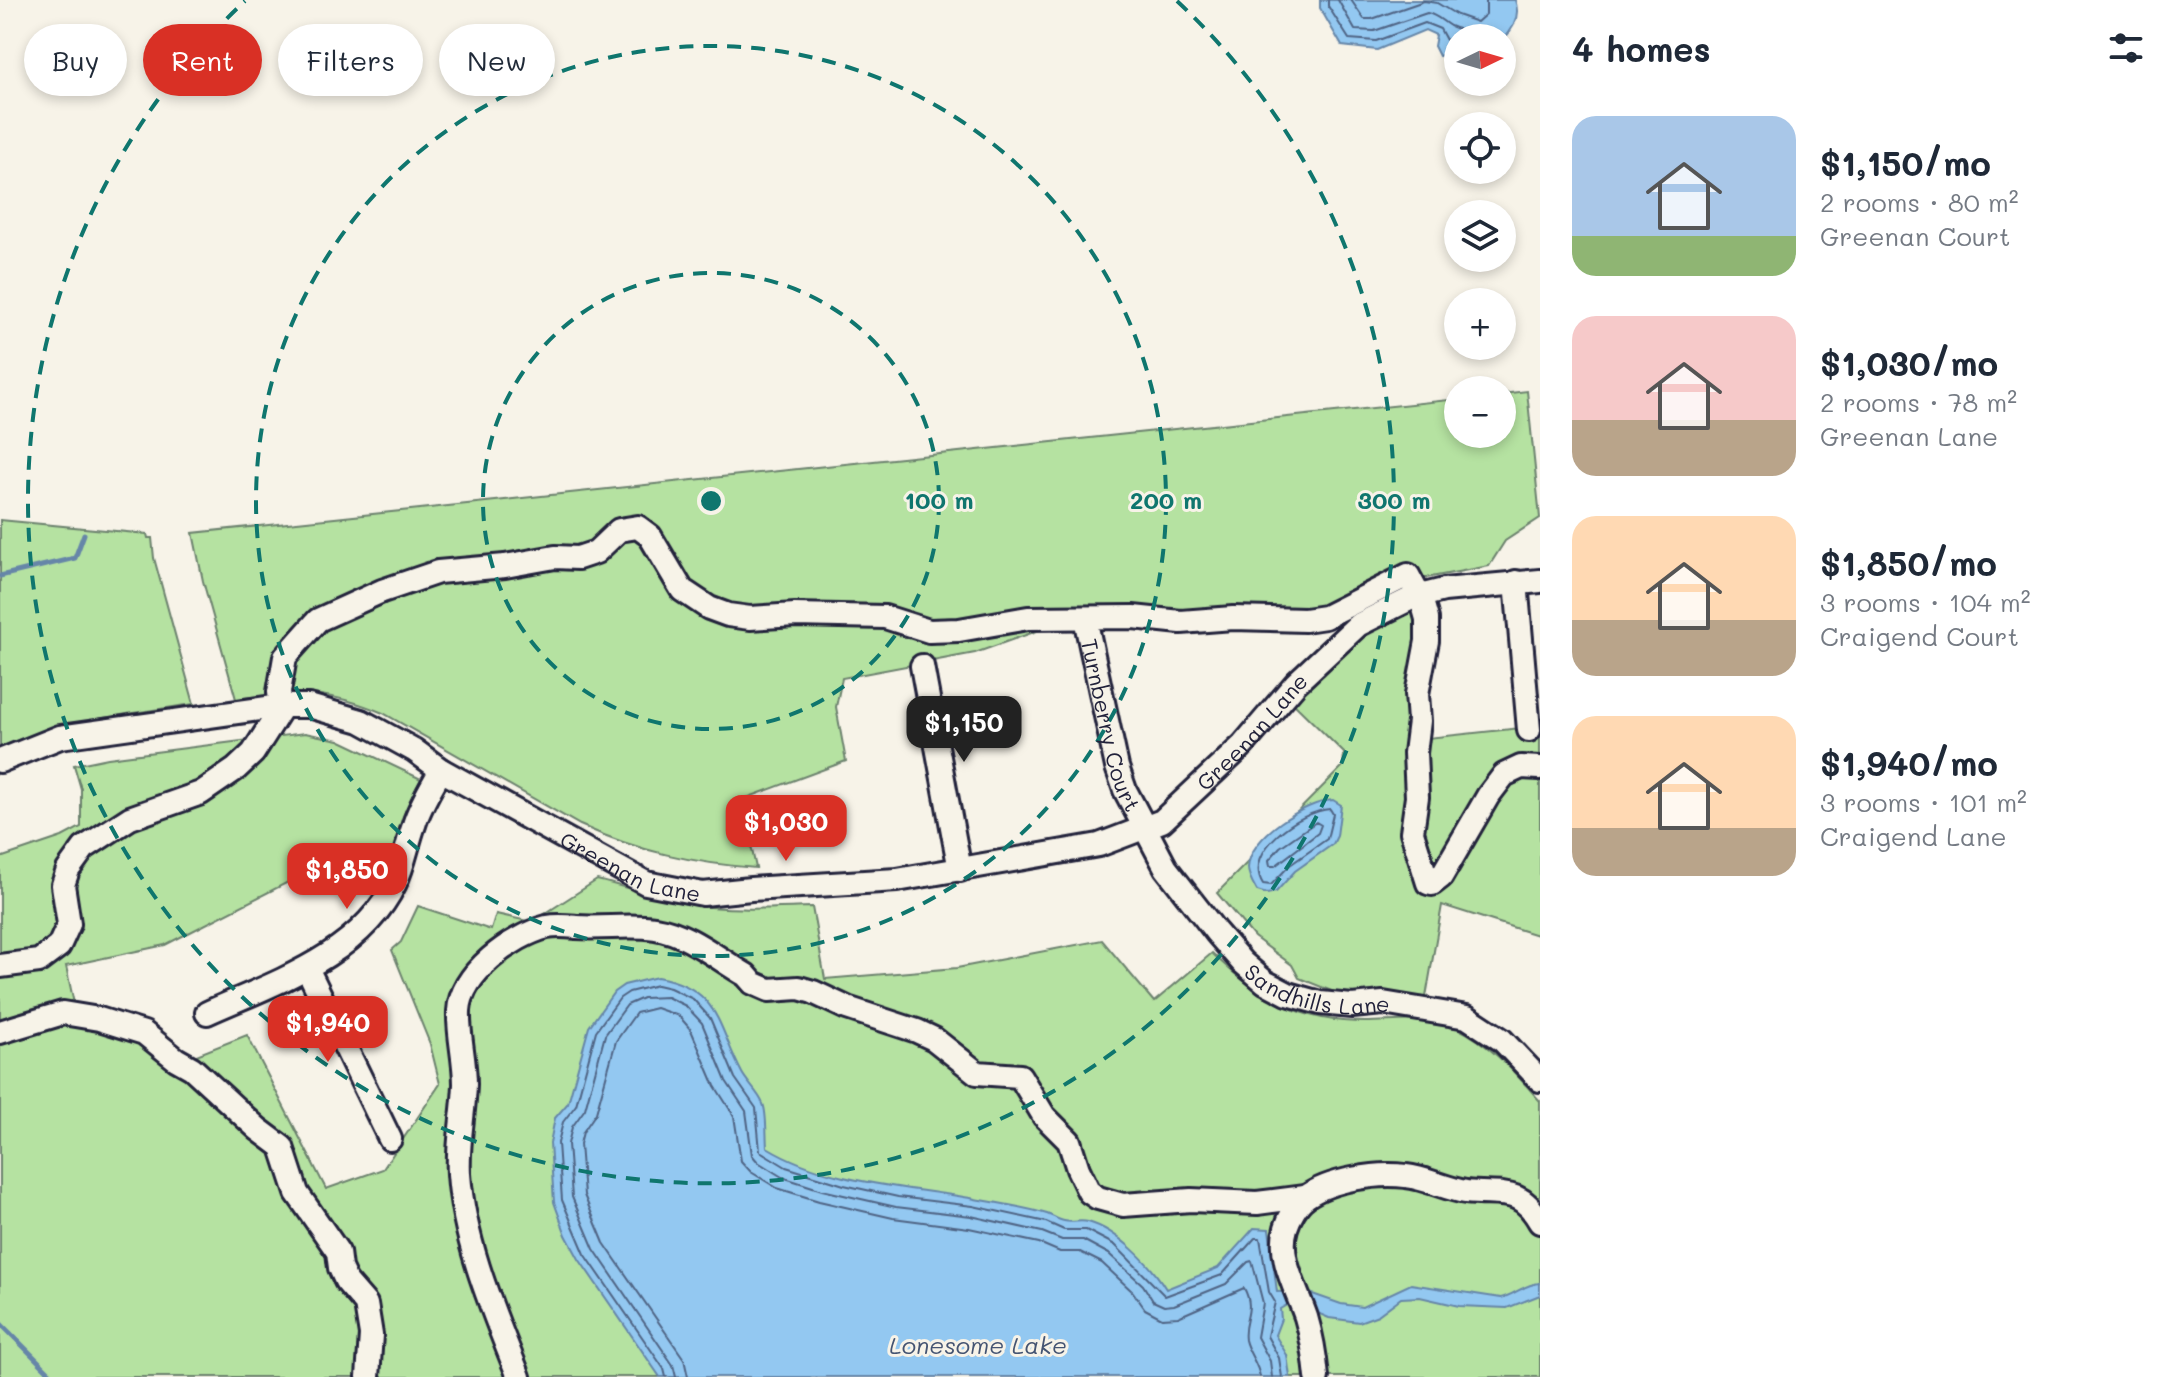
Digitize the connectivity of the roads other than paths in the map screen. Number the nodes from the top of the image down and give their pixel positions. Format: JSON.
{"nodes":[{"id":1,"x":1540,"y":581,"type":"edge"},
{"id":2,"x":1516,"y":582,"type":"junction"},
{"id":3,"x":1419,"y":596,"type":"junction"},
{"id":4,"x":1085,"y":618,"type":"junction"},
{"id":5,"x":922,"y":666,"type":"dead end"},
{"id":6,"x":281,"y":706,"type":"junction"},
{"id":7,"x":1529,"y":730,"type":"dead end"},
{"id":8,"x":0,"y":761,"type":"edge"},
{"id":9,"x":1540,"y":768,"type":"edge"},
{"id":10,"x":441,"y":770,"type":"junction"},
{"id":11,"x":1144,"y":827,"type":"junction"},
{"id":12,"x":960,"y":870,"type":"junction"},
{"id":13,"x":0,"y":966,"type":"edge"},
{"id":14,"x":307,"y":968,"type":"junction"},
{"id":15,"x":207,"y":1013,"type":"dead end"},
{"id":16,"x":0,"y":1032,"type":"edge"},
{"id":17,"x":1540,"y":1080,"type":"edge"},
{"id":18,"x":390,"y":1139,"type":"dead end"},
{"id":19,"x":1305,"y":1197,"type":"junction"},
{"id":20,"x":1540,"y":1222,"type":"edge"},
{"id":21,"x":368,"y":1377,"type":"edge"},
{"id":22,"x":519,"y":1377,"type":"edge"},
{"id":23,"x":1317,"y":1377,"type":"edge"}],
"edges":[{"from":1,"to":2,"type":"street","name":"Greenan Lane"},
{"from":2,"to":3,"type":"street","name":"Greenan Lane"},
{"from":2,"to":7,"type":"street"},
{"from":3,"to":4,"type":"street"},
{"from":3,"to":9,"type":"street"},
{"from":3,"to":11,"type":"street","name":"Greenan Lane"},
{"from":4,"to":6,"type":"street"},
{"from":4,"to":11,"type":"street","name":"Turnberry Court"},
{"from":5,"to":12,"type":"street"},
{"from":6,"to":8,"type":"street","name":"Greenan Lane"},
{"from":6,"to":10,"type":"street","name":"Greenan Lane"},
{"from":6,"to":13,"type":"street"},
{"from":10,"to":12,"type":"street","name":"Greenan Lane"},
{"from":10,"to":14,"type":"street"},
{"from":11,"to":12,"type":"street","name":"Greenan Lane"},
{"from":11,"to":17,"type":"street","name":"Sandhills Lane"},
{"from":14,"to":15,"type":"street"},
{"from":14,"to":18,"type":"street"},
{"from":16,"to":21,"type":"street"},
{"from":19,"to":20,"type":"street"},
{"from":19,"to":22,"type":"street"},
{"from":19,"to":23,"type":"street"}]}
